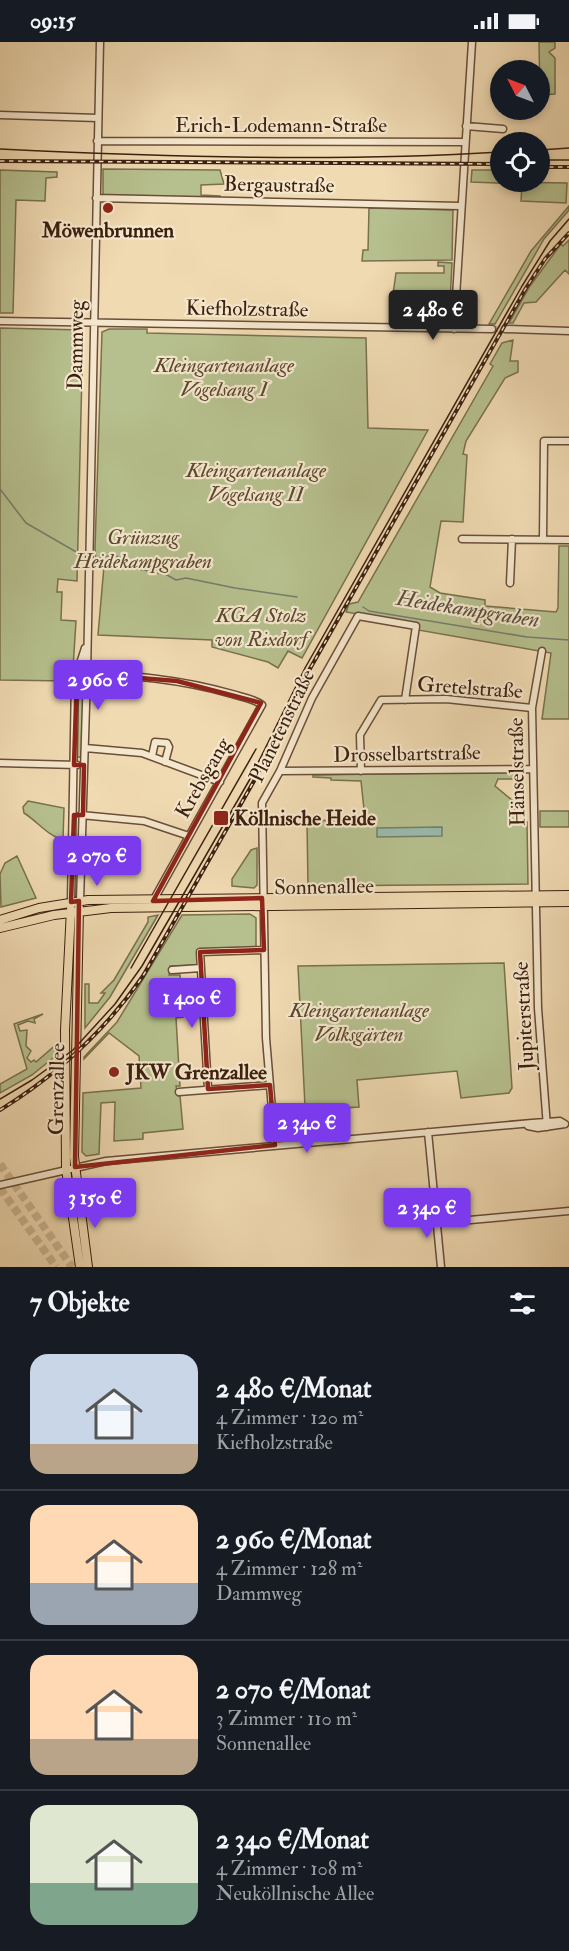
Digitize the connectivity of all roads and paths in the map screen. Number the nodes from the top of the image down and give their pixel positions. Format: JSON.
{"nodes":[{"id":1,"x":100,"y":42,"type":"edge"},
{"id":2,"x":472,"y":42,"type":"edge"},
{"id":3,"x":0,"y":115,"type":"edge"},
{"id":4,"x":98,"y":118,"type":"junction"},
{"id":5,"x":466,"y":126,"type":"junction"},
{"id":6,"x":504,"y":129,"type":"dead end"},
{"id":7,"x":97,"y":141,"type":"junction"},
{"id":8,"x":465,"y":142,"type":"junction"},
{"id":9,"x":96,"y":198,"type":"junction"},
{"id":10,"x":460,"y":206,"type":"junction"},
{"id":11,"x":0,"y":321,"type":"edge"},
{"id":12,"x":93,"y":322,"type":"junction"},
{"id":13,"x":454,"y":329,"type":"junction"},
{"id":14,"x":492,"y":329,"type":"tunnel mouth"},
{"id":15,"x":505,"y":329,"type":"tunnel mouth"},
{"id":16,"x":569,"y":331,"type":"edge"},
{"id":17,"x":569,"y":441,"type":"edge"},
{"id":18,"x":462,"y":539,"type":"dead end"},
{"id":19,"x":512,"y":539,"type":"junction"},
{"id":20,"x":543,"y":539,"type":"junction"},
{"id":21,"x":569,"y":540,"type":"edge"},
{"id":22,"x":510,"y":583,"type":"dead end"},
{"id":23,"x":86,"y":648,"type":"junction"},
{"id":24,"x":542,"y":651,"type":"dead end"},
{"id":25,"x":77,"y":673,"type":"junction"},
{"id":26,"x":87,"y":673,"type":"junction"},
{"id":27,"x":405,"y":700,"type":"junction"},
{"id":28,"x":532,"y":708,"type":"junction"},
{"id":29,"x":85,"y":748,"type":"junction"},
{"id":30,"x":152,"y":756,"type":"junction"},
{"id":31,"x":165,"y":762,"type":"junction"},
{"id":32,"x":0,"y":764,"type":"edge"},
{"id":33,"x":74,"y":765,"type":"junction"},
{"id":34,"x":84,"y":765,"type":"junction"},
{"id":35,"x":533,"y":769,"type":"junction"},
{"id":36,"x":280,"y":771,"type":"junction"},
{"id":37,"x":361,"y":771,"type":"junction"},
{"id":38,"x":220,"y":782,"type":"junction"},
{"id":39,"x":74,"y":815,"type":"junction"},
{"id":40,"x":82,"y":815,"type":"junction"},
{"id":41,"x":189,"y":836,"type":"junction"},
{"id":42,"x":569,"y":895,"type":"edge"},
{"id":43,"x":535,"y":898,"type":"junction"},
{"id":44,"x":76,"y":901,"type":"junction"},
{"id":45,"x":153,"y":901,"type":"junction"},
{"id":46,"x":263,"y":902,"type":"junction"},
{"id":47,"x":569,"y":902,"type":"edge"},
{"id":48,"x":52,"y":905,"type":"junction"},
{"id":49,"x":75,"y":912,"type":"junction"},
{"id":50,"x":54,"y":915,"type":"junction"},
{"id":51,"x":0,"y":920,"type":"edge"},
{"id":52,"x":0,"y":928,"type":"edge"},
{"id":53,"x":264,"y":950,"type":"junction"},
{"id":54,"x":201,"y":968,"type":"junction"},
{"id":55,"x":172,"y":969,"type":"dead end"},
{"id":56,"x":65,"y":1030,"type":"junction"},
{"id":57,"x":75,"y":1030,"type":"junction"},
{"id":58,"x":270,"y":1085,"type":"junction"},
{"id":59,"x":208,"y":1089,"type":"junction"},
{"id":60,"x":179,"y":1092,"type":"dead end"},
{"id":61,"x":567,"y":1124,"type":"edge"},
{"id":62,"x":547,"y":1125,"type":"junction"},
{"id":63,"x":428,"y":1132,"type":"junction"},
{"id":64,"x":275,"y":1145,"type":"junction"},
{"id":65,"x":75,"y":1167,"type":"junction"},
{"id":66,"x":66,"y":1169,"type":"junction"},
{"id":67,"x":0,"y":1185,"type":"edge"},
{"id":68,"x":569,"y":1211,"type":"edge"},
{"id":69,"x":437,"y":1223,"type":"junction"},
{"id":70,"x":80,"y":1267,"type":"edge"},
{"id":71,"x":88,"y":1267,"type":"edge"},
{"id":72,"x":441,"y":1267,"type":"edge"}],
"edges":[{"from":1,"to":4,"type":"street","name":"Dammweg"},
{"from":2,"to":5,"type":"street"},
{"from":3,"to":4,"type":"street"},
{"from":4,"to":7,"type":"street","name":"Dammweg"},
{"from":5,"to":6,"type":"street"},
{"from":5,"to":8,"type":"street"},
{"from":7,"to":8,"type":"street","name":"Erich-Lodemann-Straße"},
{"from":7,"to":9,"type":"street","name":"Dammweg"},
{"from":8,"to":10,"type":"street"},
{"from":9,"to":10,"type":"street","name":"Bergaustraße"},
{"from":9,"to":12,"type":"street","name":"Dammweg"},
{"from":10,"to":13,"type":"street"},
{"from":11,"to":12,"type":"street","name":"Kiefholzstraße"},
{"from":12,"to":13,"type":"street","name":"Kiefholzstraße"},
{"from":12,"to":23,"type":"street","name":"Dammweg"},
{"from":13,"to":14,"type":"street","name":"Kiefholzstraße"},
{"from":15,"to":16,"type":"street"},
{"from":17,"to":20,"type":"street"},
{"from":18,"to":19,"type":"street"},
{"from":19,"to":20,"type":"street"},
{"from":19,"to":22,"type":"street"},
{"from":20,"to":21,"type":"street"},
{"from":23,"to":25,"type":"street","name":"Dammweg"},
{"from":23,"to":26,"type":"street","name":"Dammweg"},
{"from":24,"to":28,"type":"street","name":"Hänselstraße"},
{"from":25,"to":26,"type":"street"},
{"from":25,"to":33,"type":"street","name":"Dammweg"},
{"from":26,"to":29,"type":"street","name":"Dammweg"},
{"from":26,"to":38,"type":"street","name":"Krebsgang"},
{"from":27,"to":28,"type":"street","name":"Gretelstraße"},
{"from":27,"to":36,"type":"street","name":"Planetenstraße"},
{"from":27,"to":37,"type":"street","name":"Gretelstraße"},
{"from":28,"to":35,"type":"street","name":"Hänselstraße"},
{"from":29,"to":30,"type":"street"},
{"from":29,"to":34,"type":"street","name":"Dammweg"},
{"from":30,"to":31,"type":"street"},
{"from":30,"to":31,"type":"street"},
{"from":31,"to":38,"type":"street"},
{"from":32,"to":33,"type":"street"},
{"from":33,"to":34,"type":"street"},
{"from":33,"to":39,"type":"street","name":"Dammweg"},
{"from":34,"to":40,"type":"street","name":"Dammweg"},
{"from":35,"to":37,"type":"street","name":"Drosselbartstraße"},
{"from":35,"to":43,"type":"street","name":"Hänselstraße"},
{"from":36,"to":37,"type":"street","name":"Drosselbartstraße"},
{"from":36,"to":46,"type":"street","name":"Planetenstraße"},
{"from":38,"to":41,"type":"street","name":"Krebsgang"},
{"from":39,"to":40,"type":"street"},
{"from":39,"to":44,"type":"street","name":"Dammweg"},
{"from":40,"to":41,"type":"street"},
{"from":40,"to":44,"type":"street","name":"Dammweg"},
{"from":41,"to":45,"type":"street","name":"Krebsgang"},
{"from":42,"to":43,"type":"main road","name":"Sonnenallee"},
{"from":43,"to":46,"type":"main road","name":"Sonnenallee"},
{"from":43,"to":47,"type":"main road","name":"Sonnenallee"},
{"from":43,"to":62,"type":"street","name":"Jupiterstraße"},
{"from":44,"to":45,"type":"main road","name":"Sonnenallee"},
{"from":44,"to":48,"type":"main road","name":"Sonnenallee"},
{"from":44,"to":49,"type":"main road"},
{"from":45,"to":46,"type":"main road","name":"Sonnenallee"},
{"from":46,"to":49,"type":"main road","name":"Sonnenallee"},
{"from":46,"to":53,"type":"street","name":"Planetenstraße"},
{"from":48,"to":50,"type":"main road"},
{"from":48,"to":51,"type":"main road","name":"Sonnenallee"},
{"from":49,"to":50,"type":"main road","name":"Sonnenallee"},
{"from":49,"to":56,"type":"main road","name":"Grenzallee"},
{"from":49,"to":57,"type":"main road","name":"Grenzallee"},
{"from":50,"to":52,"type":"main road","name":"Sonnenallee"},
{"from":53,"to":54,"type":"street"},
{"from":53,"to":58,"type":"street","name":"Planetenstraße"},
{"from":54,"to":55,"type":"street"},
{"from":54,"to":59,"type":"street"},
{"from":56,"to":57,"type":"main road"},
{"from":56,"to":66,"type":"main road","name":"Grenzallee"},
{"from":57,"to":65,"type":"main road","name":"Grenzallee"},
{"from":58,"to":59,"type":"street"},
{"from":58,"to":64,"type":"street","name":"Planetenstraße"},
{"from":59,"to":60,"type":"street"},
{"from":61,"to":62,"type":"street"},
{"from":62,"to":63,"type":"street"},
{"from":63,"to":64,"type":"street"},
{"from":63,"to":69,"type":"street"},
{"from":64,"to":65,"type":"street"},
{"from":65,"to":66,"type":"street"},
{"from":65,"to":71,"type":"main road","name":"Grenzallee"},
{"from":66,"to":67,"type":"street"},
{"from":66,"to":70,"type":"main road","name":"Grenzallee"},
{"from":68,"to":69,"type":"street"},
{"from":69,"to":72,"type":"street"}]}
